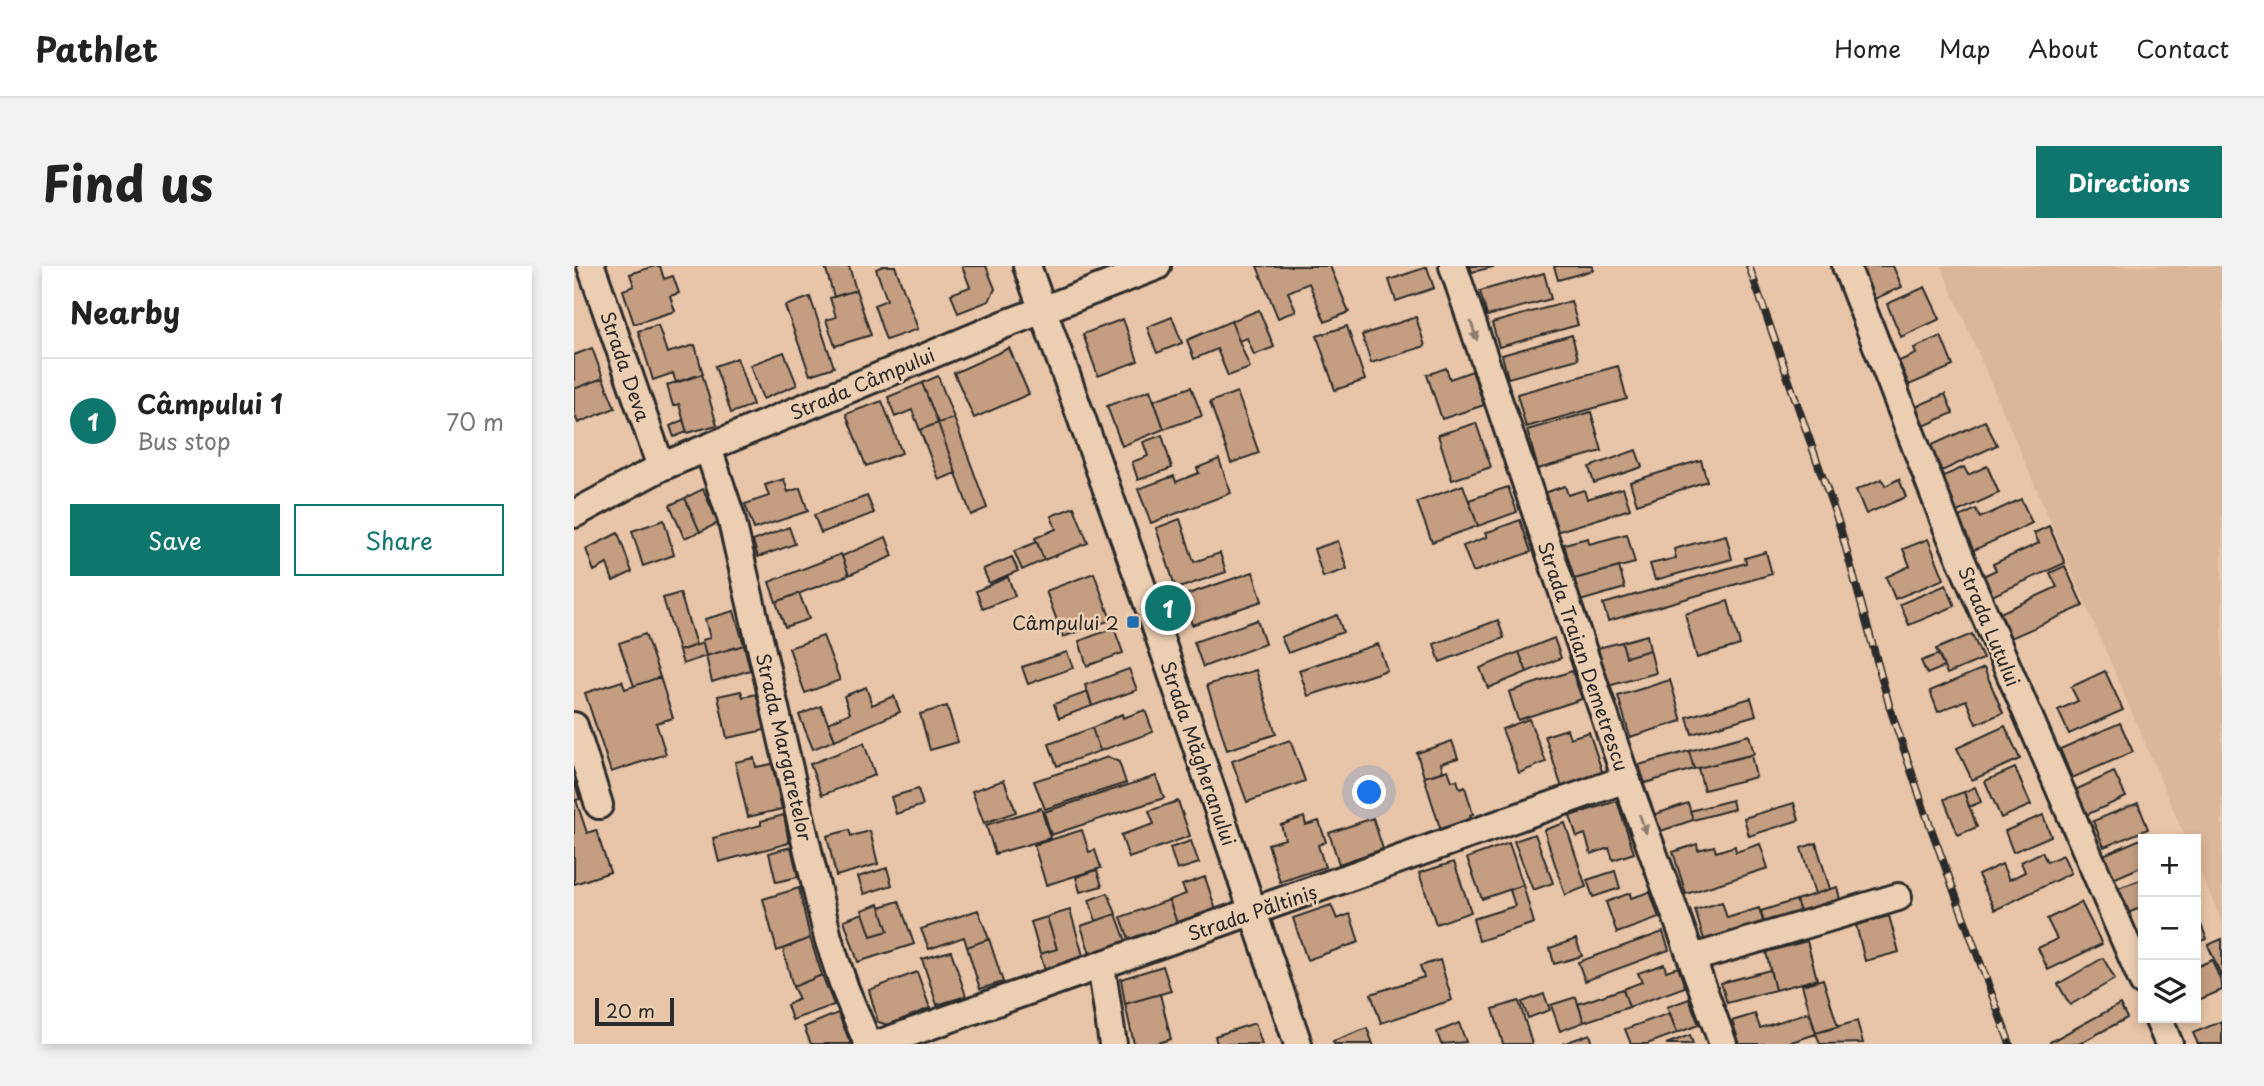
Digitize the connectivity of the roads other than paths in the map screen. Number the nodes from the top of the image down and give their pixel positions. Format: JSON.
{"nodes":[{"id":1,"x":591,"y":266,"type":"edge"},
{"id":2,"x":1157,"y":266,"type":"edge"},
{"id":3,"x":1453,"y":266,"type":"edge"},
{"id":4,"x":1846,"y":266,"type":"edge"},
{"id":5,"x":1027,"y":268,"type":"edge"},
{"id":6,"x":1041,"y":310,"type":"junction"},
{"id":7,"x":708,"y":448,"type":"junction"},
{"id":8,"x":661,"y":467,"type":"junction"},
{"id":9,"x":574,"y":514,"type":"edge"},
{"id":10,"x":574,"y":726,"type":"edge"},
{"id":11,"x":1626,"y":779,"type":"junction"},
{"id":12,"x":600,"y":805,"type":"dead end"},
{"id":13,"x":1898,"y":898,"type":"dead end"},
{"id":14,"x":1252,"y":912,"type":"junction"},
{"id":15,"x":1693,"y":958,"type":"junction"},
{"id":16,"x":1101,"y":965,"type":"junction"},
{"id":17,"x":2138,"y":970,"type":"edge"},
{"id":18,"x":2160,"y":1023,"type":"edge"},
{"id":19,"x":868,"y":1044,"type":"edge"},
{"id":20,"x":878,"y":1044,"type":"edge"},
{"id":21,"x":1113,"y":1044,"type":"edge"},
{"id":22,"x":1298,"y":1044,"type":"edge"},
{"id":23,"x":1723,"y":1044,"type":"edge"},
{"id":24,"x":2169,"y":1044,"type":"edge"}],
"edges":[{"from":1,"to":8,"type":"street","name":"Strada Deva"},
{"from":2,"to":6,"type":"street","name":"Strada Câmpului"},
{"from":3,"to":11,"type":"street","name":"Strada Traian Demetrescu","one_way":true},
{"from":4,"to":17,"type":"street","name":"Strada Lutului"},
{"from":5,"to":6,"type":"street","name":"Strada Măgheranului"},
{"from":6,"to":7,"type":"street","name":"Strada Câmpului"},
{"from":6,"to":14,"type":"street","name":"Strada Măgheranului"},
{"from":7,"to":8,"type":"street","name":"Strada Câmpului"},
{"from":7,"to":19,"type":"street","name":"Strada Margaretelor"},
{"from":8,"to":9,"type":"street","name":"Strada Câmpului"},
{"from":10,"to":12,"type":"street"},
{"from":11,"to":14,"type":"street","name":"Strada Păltiniș"},
{"from":11,"to":15,"type":"street","name":"Strada Traian Demetrescu","one_way":true},
{"from":13,"to":15,"type":"street"},
{"from":14,"to":16,"type":"street","name":"Strada Păltiniș"},
{"from":14,"to":22,"type":"street","name":"Strada Măgheranului"},
{"from":15,"to":23,"type":"street","name":"Strada Traian Demetrescu"},
{"from":16,"to":20,"type":"street","name":"Strada Păltiniș"},
{"from":16,"to":21,"type":"street"},
{"from":18,"to":24,"type":"street"}]}
